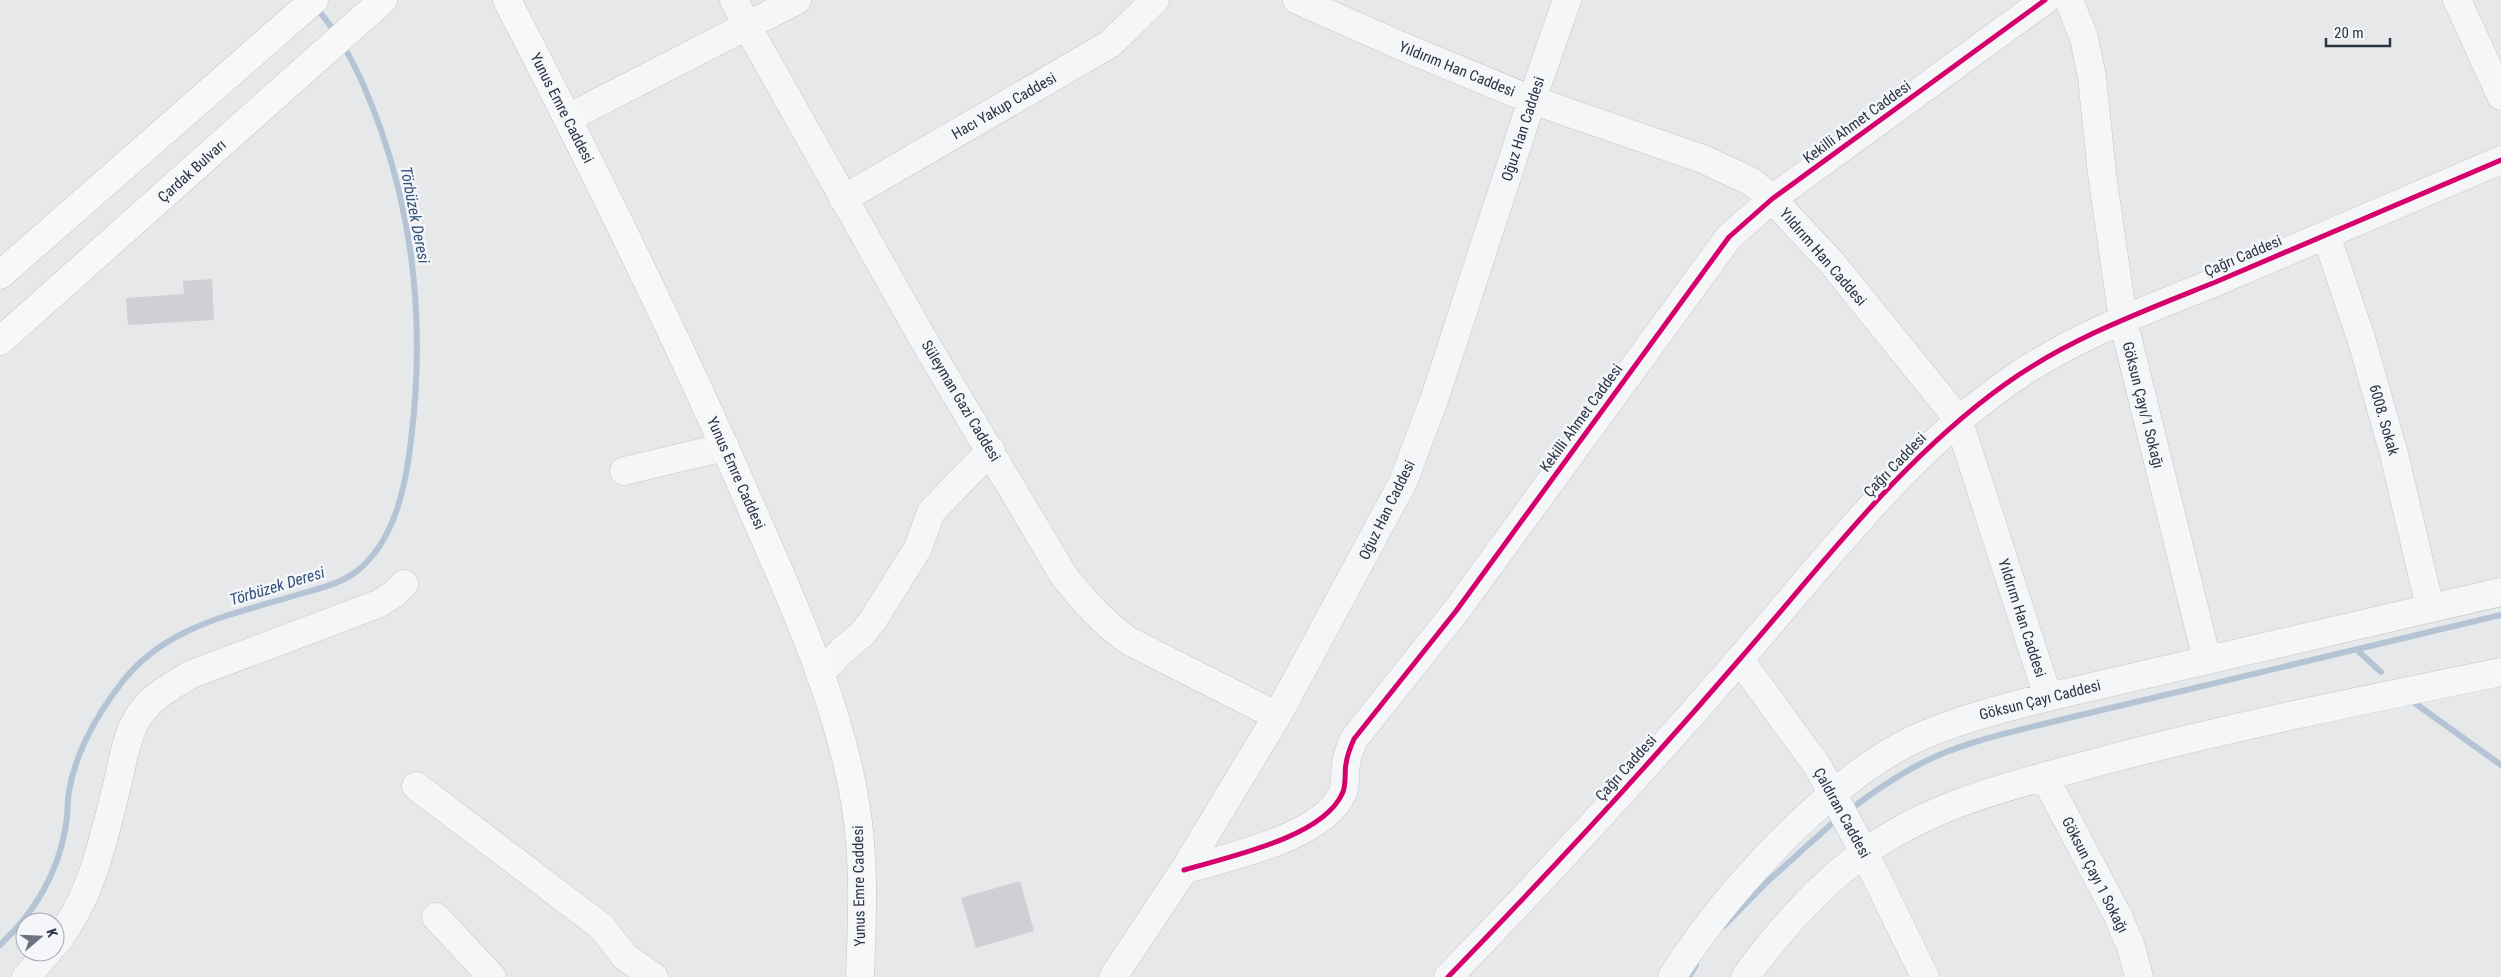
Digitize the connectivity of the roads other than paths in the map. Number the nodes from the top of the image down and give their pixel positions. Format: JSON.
{"nodes":[{"id":1,"x":314,"y":0,"type":"edge"},
{"id":2,"x":383,"y":0,"type":"edge"},
{"id":3,"x":507,"y":0,"type":"edge"},
{"id":4,"x":734,"y":0,"type":"edge"},
{"id":5,"x":797,"y":0,"type":"edge"},
{"id":6,"x":1155,"y":0,"type":"edge"},
{"id":7,"x":1297,"y":0,"type":"edge"},
{"id":8,"x":1567,"y":0,"type":"edge"},
{"id":9,"x":2045,"y":0,"type":"edge"},
{"id":10,"x":2070,"y":0,"type":"edge"},
{"id":11,"x":2457,"y":0,"type":"edge"},
{"id":12,"x":747,"y":26,"type":"junction"},
{"id":13,"x":2501,"y":96,"type":"edge"},
{"id":14,"x":1532,"y":100,"type":"junction"},
{"id":15,"x":568,"y":118,"type":"junction"},
{"id":16,"x":2501,"y":160,"type":"edge"},
{"id":17,"x":842,"y":199,"type":"junction"},
{"id":18,"x":1772,"y":199,"type":"junction"},
{"id":19,"x":2326,"y":235,"type":"junction"},
{"id":20,"x":0,"y":275,"type":"edge"},
{"id":21,"x":2123,"y":320,"type":"junction"},
{"id":22,"x":0,"y":341,"type":"edge"},
{"id":23,"x":1958,"y":419,"type":"junction"},
{"id":24,"x":725,"y":447,"type":"junction"},
{"id":25,"x":991,"y":450,"type":"junction"},
{"id":26,"x":624,"y":471,"type":"dead end"},
{"id":27,"x":404,"y":584,"type":"dead end"},
{"id":28,"x":2501,"y":592,"type":"edge"},
{"id":29,"x":2430,"y":608,"type":"junction"},
{"id":30,"x":1740,"y":660,"type":"junction"},
{"id":31,"x":2207,"y":660,"type":"junction"},
{"id":32,"x":2501,"y":672,"type":"edge"},
{"id":33,"x":820,"y":674,"type":"junction"},
{"id":34,"x":2048,"y":697,"type":"junction"},
{"id":35,"x":1277,"y":716,"type":"junction"},
{"id":36,"x":2044,"y":776,"type":"junction"},
{"id":37,"x":416,"y":786,"type":"dead end"},
{"id":38,"x":1836,"y":798,"type":"junction"},
{"id":39,"x":1860,"y":845,"type":"junction"},
{"id":40,"x":1184,"y":870,"type":"junction"},
{"id":41,"x":436,"y":918,"type":"dead end"},
{"id":42,"x":65,"y":931,"type":"edge"},
{"id":43,"x":39,"y":962,"type":"edge"},
{"id":44,"x":26,"y":977,"type":"edge"},
{"id":45,"x":492,"y":977,"type":"edge"},
{"id":46,"x":654,"y":977,"type":"edge"},
{"id":47,"x":860,"y":977,"type":"edge"},
{"id":48,"x":1113,"y":977,"type":"edge"},
{"id":49,"x":1448,"y":977,"type":"edge"},
{"id":50,"x":1672,"y":977,"type":"edge"},
{"id":51,"x":1745,"y":977,"type":"edge"},
{"id":52,"x":1926,"y":977,"type":"edge"},
{"id":53,"x":2139,"y":977,"type":"edge"}],
"edges":[{"from":1,"to":20,"type":"main road"},
{"from":2,"to":22,"type":"main road","name":"Çardak Bulvarı"},
{"from":3,"to":15,"type":"main road","name":"Yunus Emre Caddesi"},
{"from":4,"to":12,"type":"street","name":"Süleyman Gazi Caddesi"},
{"from":5,"to":12,"type":"street"},
{"from":6,"to":17,"type":"street","name":"Hacı Yakup Caddesi"},
{"from":7,"to":14,"type":"street","name":"Yıldırım Han Caddesi"},
{"from":8,"to":14,"type":"street","name":"Oğuz Han Caddesi"},
{"from":9,"to":18,"type":"street","name":"Kekilli Ahmet Caddesi"},
{"from":10,"to":21,"type":"street","name":"Göksun Çayı/1 Sokağı"},
{"from":11,"to":13,"type":"street"},
{"from":12,"to":15,"type":"street"},
{"from":12,"to":17,"type":"street","name":"Süleyman Gazi Caddesi"},
{"from":14,"to":18,"type":"street","name":"Yıldırım Han Caddesi"},
{"from":14,"to":35,"type":"street","name":"Oğuz Han Caddesi"},
{"from":15,"to":24,"type":"main road","name":"Yunus Emre Caddesi"},
{"from":16,"to":19,"type":"street","name":"Çağrı Caddesi"},
{"from":17,"to":25,"type":"street","name":"Süleyman Gazi Caddesi"},
{"from":18,"to":23,"type":"street","name":"Yıldırım Han Caddesi"},
{"from":18,"to":40,"type":"street","name":"Kekilli Ahmet Caddesi"},
{"from":19,"to":21,"type":"street","name":"Çağrı Caddesi"},
{"from":19,"to":29,"type":"street","name":"6008. Sokak"},
{"from":21,"to":23,"type":"street","name":"Çağrı Caddesi"},
{"from":21,"to":31,"type":"street","name":"Göksun Çayı/1 Sokağı"},
{"from":23,"to":30,"type":"street","name":"Çağrı Caddesi"},
{"from":23,"to":34,"type":"street","name":"Yıldırım Han Caddesi"},
{"from":24,"to":26,"type":"street"},
{"from":24,"to":33,"type":"main road","name":"Yunus Emre Caddesi"},
{"from":25,"to":33,"type":"street"},
{"from":25,"to":35,"type":"street","name":"Süleyman Gazi Caddesi"},
{"from":27,"to":42,"type":"street"},
{"from":28,"to":29,"type":"street","name":"Göksun Çayı Caddesi"},
{"from":29,"to":31,"type":"street","name":"Göksun Çayı Caddesi"},
{"from":30,"to":38,"type":"street","name":"Çaldıran Caddesi"},
{"from":30,"to":49,"type":"street","name":"Çağrı Caddesi"},
{"from":31,"to":34,"type":"street","name":"Göksun Çayı Caddesi"},
{"from":32,"to":36,"type":"street"},
{"from":33,"to":47,"type":"main road","name":"Yunus Emre Caddesi"},
{"from":34,"to":38,"type":"street","name":"Göksun Çayı Caddesi"},
{"from":35,"to":40,"type":"street","name":"Oğuz Han Caddesi"},
{"from":36,"to":39,"type":"street"},
{"from":36,"to":53,"type":"street","name":"Göksun Çayı 1 Sokağı"},
{"from":37,"to":46,"type":"street"},
{"from":38,"to":39,"type":"street","name":"Çaldıran Caddesi"},
{"from":38,"to":50,"type":"street","name":"Göksun Çayı Caddesi"},
{"from":39,"to":51,"type":"street"},
{"from":39,"to":52,"type":"street","name":"Çaldıran Caddesi"},
{"from":40,"to":48,"type":"street","name":"Oğuz Han Caddesi"},
{"from":41,"to":45,"type":"street"},
{"from":43,"to":44,"type":"street"}]}
